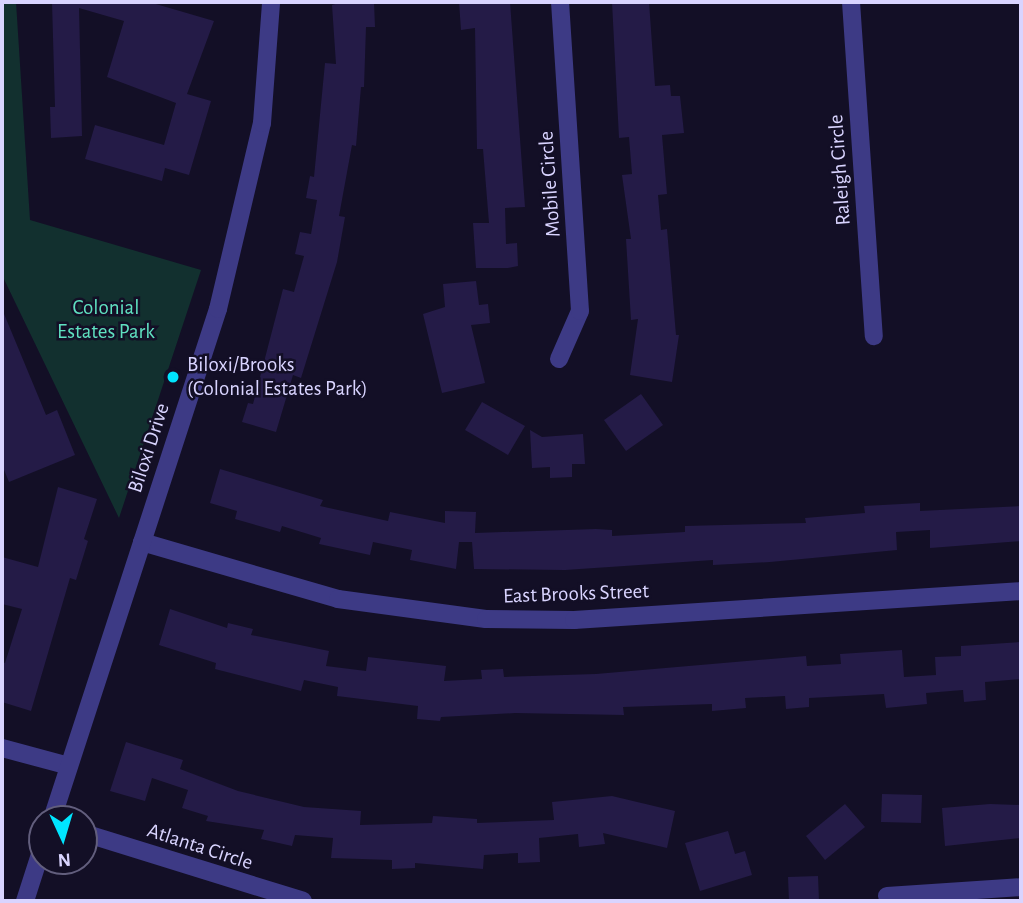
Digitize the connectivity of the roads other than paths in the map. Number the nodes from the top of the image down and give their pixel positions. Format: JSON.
{"nodes":[{"id":1,"x":271,"y":2,"type":"edge"},
{"id":2,"x":560,"y":2,"type":"edge"},
{"id":3,"x":851,"y":2,"type":"edge"},
{"id":4,"x":874,"y":336,"type":"dead end"},
{"id":5,"x":559,"y":359,"type":"dead end"},
{"id":6,"x":142,"y":542,"type":"junction"},
{"id":7,"x":1021,"y":591,"type":"edge"},
{"id":8,"x":2,"y":748,"type":"edge"},
{"id":9,"x":69,"y":766,"type":"junction"},
{"id":10,"x":56,"y":805,"type":"edge"},
{"id":11,"x":98,"y":837,"type":"edge"},
{"id":12,"x":33,"y":875,"type":"edge"},
{"id":13,"x":1021,"y":887,"type":"edge"},
{"id":14,"x":887,"y":896,"type":"dead end"},
{"id":15,"x":25,"y":901,"type":"edge"},
{"id":16,"x":303,"y":901,"type":"edge"}],
"edges":[{"from":1,"to":6,"type":"street","name":"Biloxi Drive"},
{"from":2,"to":5,"type":"street","name":"Mobile Circle"},
{"from":3,"to":4,"type":"street","name":"Raleigh Circle"},
{"from":6,"to":7,"type":"street","name":"East Brooks Street"},
{"from":6,"to":9,"type":"street","name":"Biloxi Drive"},
{"from":8,"to":9,"type":"street"},
{"from":9,"to":10,"type":"street","name":"Biloxi Drive"},
{"from":11,"to":16,"type":"street","name":"Atlanta Circle"},
{"from":12,"to":15,"type":"street"},
{"from":13,"to":14,"type":"street"}]}
